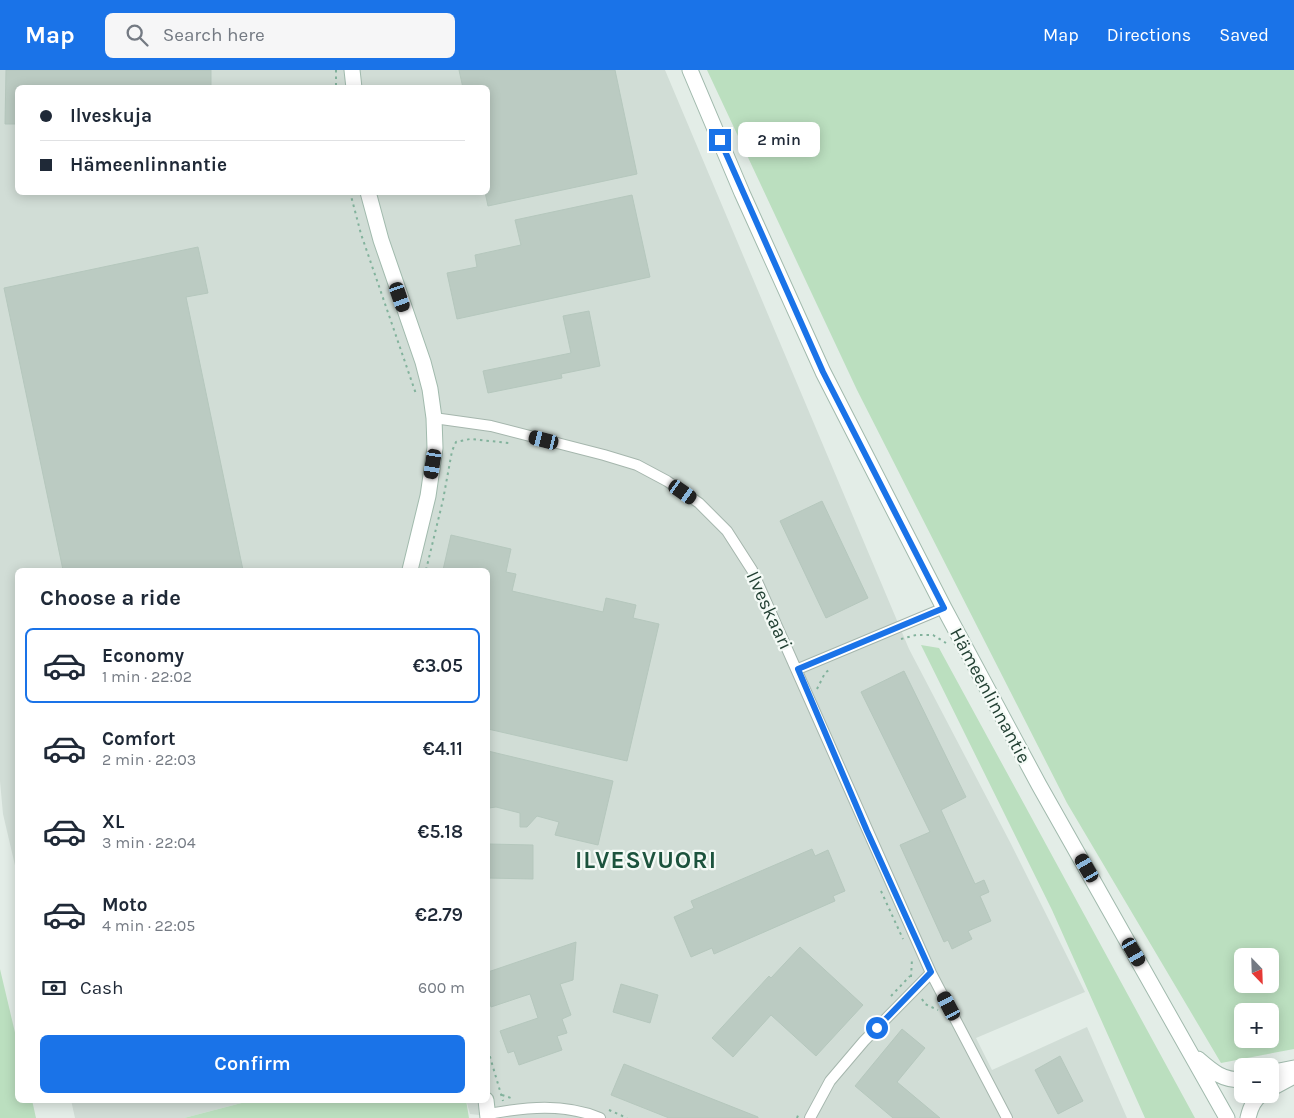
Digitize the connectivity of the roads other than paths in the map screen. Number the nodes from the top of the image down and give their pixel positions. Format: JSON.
{"nodes":[{"id":1,"x":352,"y":70,"type":"edge"},
{"id":2,"x":690,"y":70,"type":"edge"},
{"id":3,"x":354,"y":85,"type":"edge"},
{"id":4,"x":369,"y":195,"type":"edge"},
{"id":5,"x":434,"y":418,"type":"junction"},
{"id":6,"x":410,"y":568,"type":"edge"},
{"id":7,"x":944,"y":608,"type":"junction"},
{"id":8,"x":798,"y":669,"type":"junction"},
{"id":9,"x":931,"y":972,"type":"junction"},
{"id":10,"x":1191,"y":1053,"type":"junction"},
{"id":11,"x":1294,"y":1068,"type":"edge"},
{"id":12,"x":1279,"y":1071,"type":"edge"},
{"id":13,"x":1294,"y":1076,"type":"edge"},
{"id":14,"x":1234,"y":1080,"type":"edge"},
{"id":15,"x":1279,"y":1084,"type":"edge"},
{"id":16,"x":1254,"y":1103,"type":"edge"},
{"id":17,"x":487,"y":1111,"type":"edge"},
{"id":18,"x":600,"y":1118,"type":"edge"},
{"id":19,"x":810,"y":1118,"type":"edge"},
{"id":20,"x":1007,"y":1118,"type":"edge"},
{"id":21,"x":1227,"y":1118,"type":"edge"},
{"id":22,"x":1248,"y":1118,"type":"edge"}],
"edges":[{"from":1,"to":3,"type":"main road"},
{"from":2,"to":7,"type":"main road","name":"Hämeenlinnantie"},
{"from":4,"to":5,"type":"main road"},
{"from":5,"to":6,"type":"main road"},
{"from":5,"to":8,"type":"street","name":"Ilveskaari"},
{"from":7,"to":8,"type":"street"},
{"from":7,"to":10,"type":"main road","name":"Hämeenlinnantie"},
{"from":8,"to":9,"type":"street","name":"Ilveskaari"},
{"from":9,"to":19,"type":"street"},
{"from":9,"to":20,"type":"street","name":"Ilveskaari"},
{"from":10,"to":14,"type":"main road"},
{"from":10,"to":21,"type":"main road","name":"Hämeenlinnantie"},
{"from":11,"to":12,"type":"main road"},
{"from":13,"to":15,"type":"main road"},
{"from":16,"to":22,"type":"main road"},
{"from":17,"to":18,"type":"street"}]}
